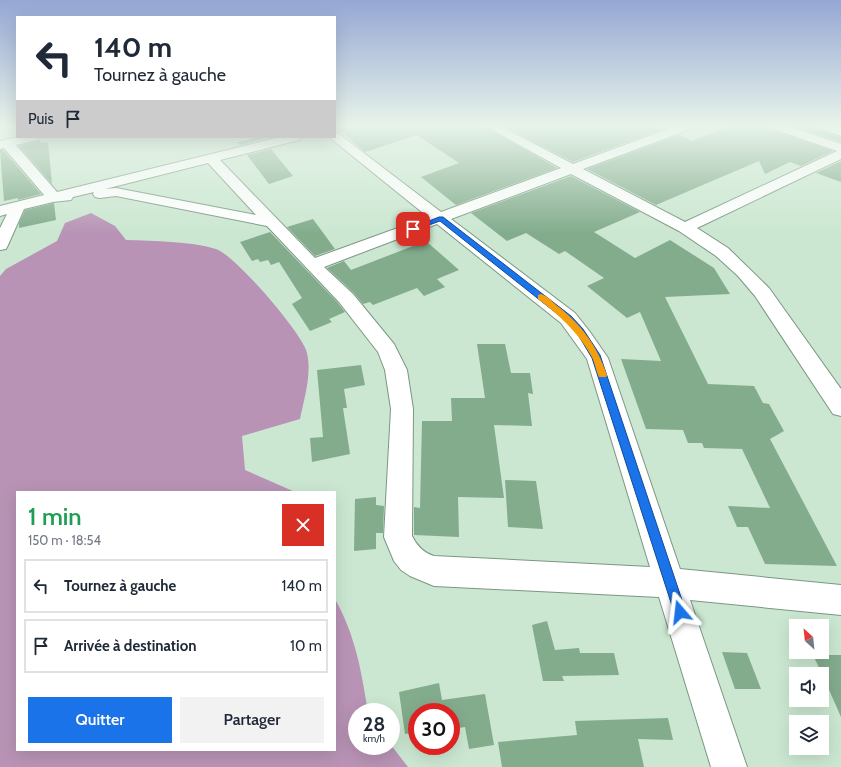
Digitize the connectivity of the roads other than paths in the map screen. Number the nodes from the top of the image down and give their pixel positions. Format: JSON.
{"nodes":[{"id":1,"x":29,"y":162,"type":"edge"},
{"id":2,"x":197,"y":162,"type":"edge"},
{"id":3,"x":216,"y":162,"type":"edge"},
{"id":4,"x":367,"y":162,"type":"edge"},
{"id":5,"x":558,"y":162,"type":"edge"},
{"id":6,"x":591,"y":162,"type":"edge"},
{"id":7,"x":825,"y":162,"type":"edge"},
{"id":8,"x":572,"y":169,"type":"junction"},
{"id":9,"x":54,"y":198,"type":"junction"},
{"id":10,"x":18,"y":207,"type":"junction"},
{"id":11,"x":0,"y":211,"type":"edge"},
{"id":12,"x":441,"y":218,"type":"junction"},
{"id":13,"x":274,"y":223,"type":"junction"},
{"id":14,"x":685,"y":228,"type":"junction"},
{"id":15,"x":0,"y":245,"type":"edge"},
{"id":16,"x":312,"y":265,"type":"junction"},
{"id":17,"x":841,"y":407,"type":"edge"},
{"id":18,"x":671,"y":583,"type":"junction"},
{"id":19,"x":841,"y":600,"type":"edge"},
{"id":20,"x":729,"y":767,"type":"edge"}],
"edges":[{"from":1,"to":9,"type":"street"},
{"from":2,"to":9,"type":"street"},
{"from":3,"to":13,"type":"street"},
{"from":4,"to":12,"type":"street"},
{"from":5,"to":8,"type":"street"},
{"from":6,"to":8,"type":"street"},
{"from":7,"to":14,"type":"street"},
{"from":8,"to":12,"type":"street"},
{"from":8,"to":14,"type":"street"},
{"from":9,"to":10,"type":"street"},
{"from":9,"to":13,"type":"street"},
{"from":10,"to":11,"type":"street"},
{"from":10,"to":15,"type":"street"},
{"from":12,"to":16,"type":"street"},
{"from":12,"to":18,"type":"street"},
{"from":13,"to":16,"type":"street"},
{"from":14,"to":17,"type":"street"},
{"from":16,"to":18,"type":"street"},
{"from":18,"to":19,"type":"street"},
{"from":18,"to":20,"type":"street"}]}
